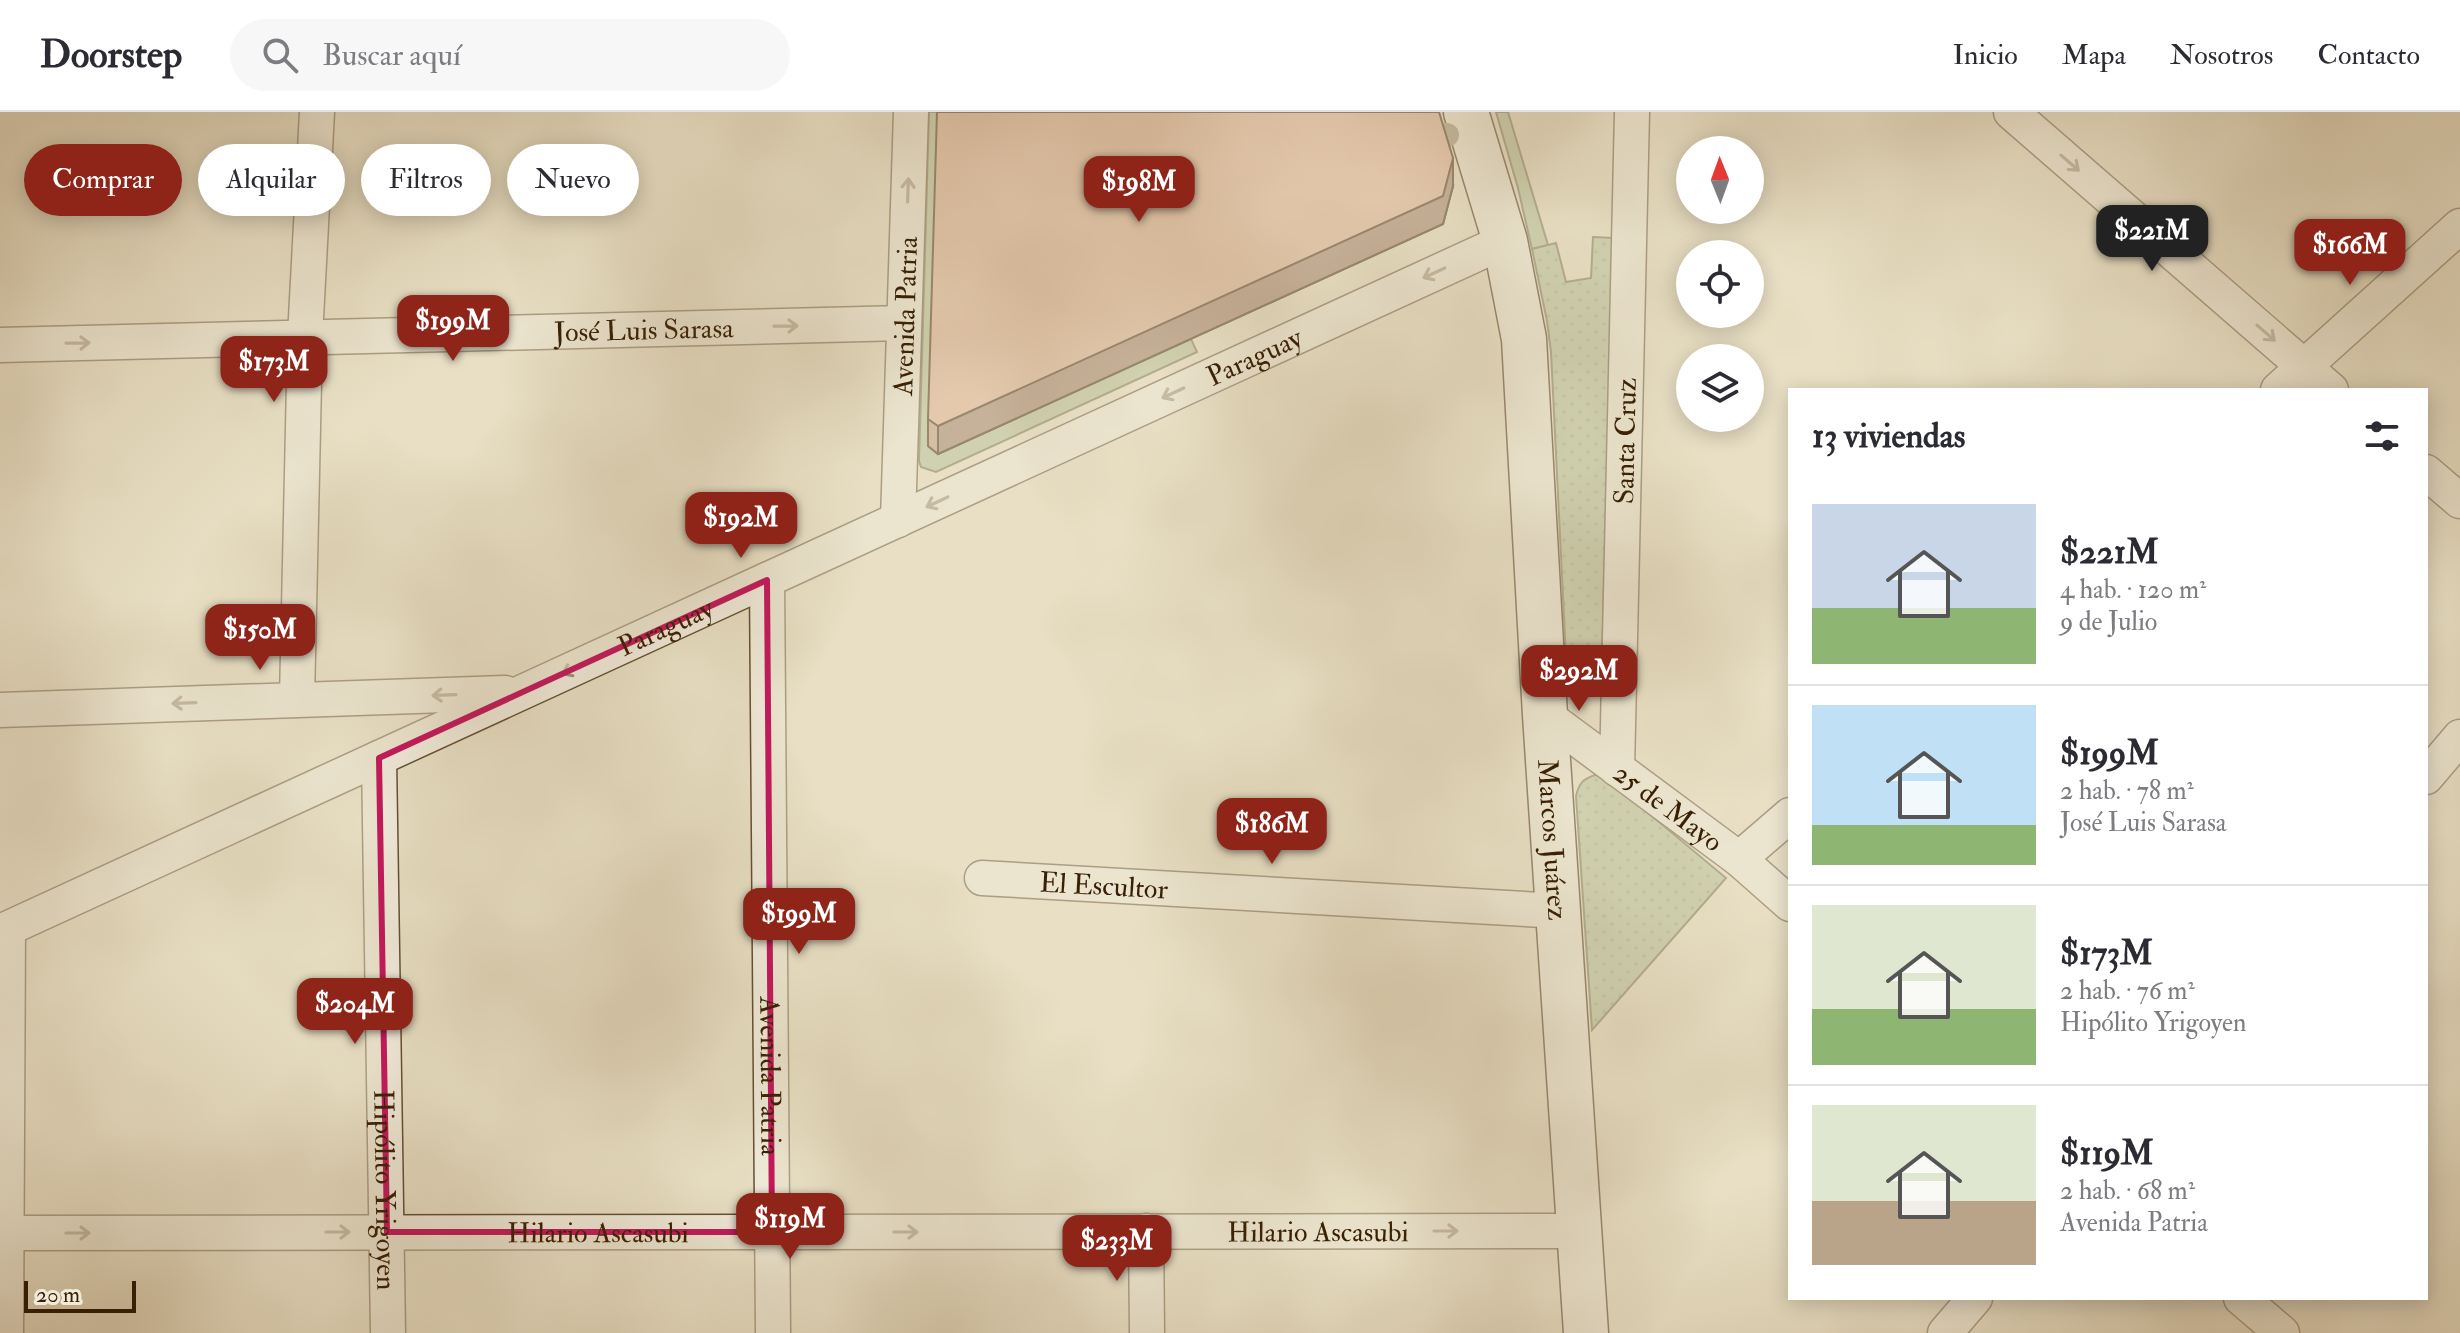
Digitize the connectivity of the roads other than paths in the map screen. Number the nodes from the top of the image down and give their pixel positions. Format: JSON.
{"nodes":[{"id":1,"x":317,"y":112,"type":"edge"},
{"id":2,"x":911,"y":112,"type":"edge"},
{"id":3,"x":1466,"y":112,"type":"edge"},
{"id":4,"x":1632,"y":112,"type":"edge"},
{"id":5,"x":2011,"y":112,"type":"edge"},
{"id":6,"x":2460,"y":226,"type":"edge"},
{"id":7,"x":1505,"y":241,"type":"junction"},
{"id":8,"x":904,"y":323,"type":"junction"},
{"id":9,"x":305,"y":337,"type":"junction"},
{"id":10,"x":0,"y":345,"type":"edge"},
{"id":11,"x":2305,"y":367,"type":"junction"},
{"id":12,"x":2280,"y":388,"type":"edge"},
{"id":13,"x":2329,"y":388,"type":"edge"},
{"id":14,"x":2428,"y":474,"type":"edge"},
{"id":15,"x":2460,"y":501,"type":"edge"},
{"id":16,"x":898,"y":520,"type":"junction"},
{"id":17,"x":767,"y":580,"type":"junction"},
{"id":18,"x":522,"y":693,"type":"junction"},
{"id":19,"x":297,"y":699,"type":"junction"},
{"id":20,"x":0,"y":710,"type":"edge"},
{"id":21,"x":1545,"y":715,"type":"junction"},
{"id":22,"x":2460,"y":737,"type":"edge"},
{"id":23,"x":379,"y":758,"type":"junction"},
{"id":24,"x":1617,"y":769,"type":"junction"},
{"id":25,"x":2428,"y":775,"type":"edge"},
{"id":26,"x":1788,"y":817,"type":"edge"},
{"id":27,"x":1739,"y":859,"type":"junction"},
{"id":28,"x":982,"y":878,"type":"dead end"},
{"id":29,"x":1788,"y":902,"type":"edge"},
{"id":30,"x":1560,"y":911,"type":"junction"},
{"id":31,"x":4,"y":930,"type":"edge"},
{"id":32,"x":1146,"y":1231,"type":"junction"},
{"id":33,"x":1581,"y":1231,"type":"junction"},
{"id":34,"x":387,"y":1232,"type":"junction"},
{"id":35,"x":772,"y":1232,"type":"junction"},
{"id":36,"x":3,"y":1233,"type":"edge"},
{"id":37,"x":1973,"y":1300,"type":"edge"},
{"id":38,"x":2243,"y":1300,"type":"edge"},
{"id":39,"x":6,"y":1333,"type":"edge"},
{"id":40,"x":388,"y":1333,"type":"edge"},
{"id":41,"x":773,"y":1333,"type":"edge"},
{"id":42,"x":1147,"y":1333,"type":"edge"},
{"id":43,"x":1586,"y":1333,"type":"edge"},
{"id":44,"x":1945,"y":1333,"type":"edge"},
{"id":45,"x":2282,"y":1333,"type":"edge"}],
"edges":[{"from":1,"to":9,"type":"street"},
{"from":8,"to":2,"type":"street","name":"Avenida Patria","one_way":true},
{"from":3,"to":7,"type":"main road","name":"Marcos Juárez"},
{"from":4,"to":24,"type":"street","name":"Santa Cruz"},
{"from":5,"to":11,"type":"street","one_way":true},
{"from":6,"to":11,"type":"street"},
{"from":7,"to":16,"type":"street","name":"Paraguay","one_way":true},
{"from":7,"to":21,"type":"main road","name":"Marcos Juárez"},
{"from":9,"to":8,"type":"street","name":"José Luis Sarasa","one_way":true},
{"from":8,"to":16,"type":"street","name":"Avenida Patria"},
{"from":10,"to":9,"type":"street","name":"José Luis Sarasa","one_way":true},
{"from":9,"to":19,"type":"street"},
{"from":11,"to":12,"type":"street"},
{"from":11,"to":13,"type":"street"},
{"from":14,"to":15,"type":"street"},
{"from":16,"to":17,"type":"street","name":"Paraguay"},
{"from":17,"to":18,"type":"street","name":"Paraguay","one_way":true},
{"from":17,"to":35,"type":"street","name":"Avenida Patria"},
{"from":18,"to":19,"type":"street","one_way":true},
{"from":18,"to":23,"type":"street","name":"Paraguay"},
{"from":19,"to":20,"type":"street","one_way":true},
{"from":21,"to":24,"type":"street","name":"25 de Mayo"},
{"from":21,"to":30,"type":"main road","name":"Marcos Juárez"},
{"from":22,"to":25,"type":"street"},
{"from":23,"to":31,"type":"street","name":"Paraguay"},
{"from":23,"to":34,"type":"street","name":"Hipólito Yrigoyen"},
{"from":24,"to":27,"type":"street","name":"25 de Mayo"},
{"from":26,"to":27,"type":"street"},
{"from":27,"to":29,"type":"street","name":"25 de Mayo"},
{"from":28,"to":30,"type":"street","name":"El Escultor"},
{"from":30,"to":33,"type":"main road","name":"Marcos Juárez"},
{"from":31,"to":36,"type":"street"},
{"from":32,"to":33,"type":"street","name":"Hilario Ascasubi","one_way":true},
{"from":35,"to":32,"type":"street","name":"Hilario Ascasubi","one_way":true},
{"from":32,"to":42,"type":"street"},
{"from":33,"to":43,"type":"main road","name":"Marcos Juárez"},
{"from":34,"to":35,"type":"street","name":"Hilario Ascasubi"},
{"from":36,"to":34,"type":"street","name":"Hilario Ascasubi","one_way":true},
{"from":34,"to":40,"type":"street","name":"Hipólito Yrigoyen"},
{"from":35,"to":41,"type":"street","name":"Avenida Patria"},
{"from":36,"to":39,"type":"street"},
{"from":37,"to":44,"type":"street"},
{"from":38,"to":45,"type":"street"}]}
